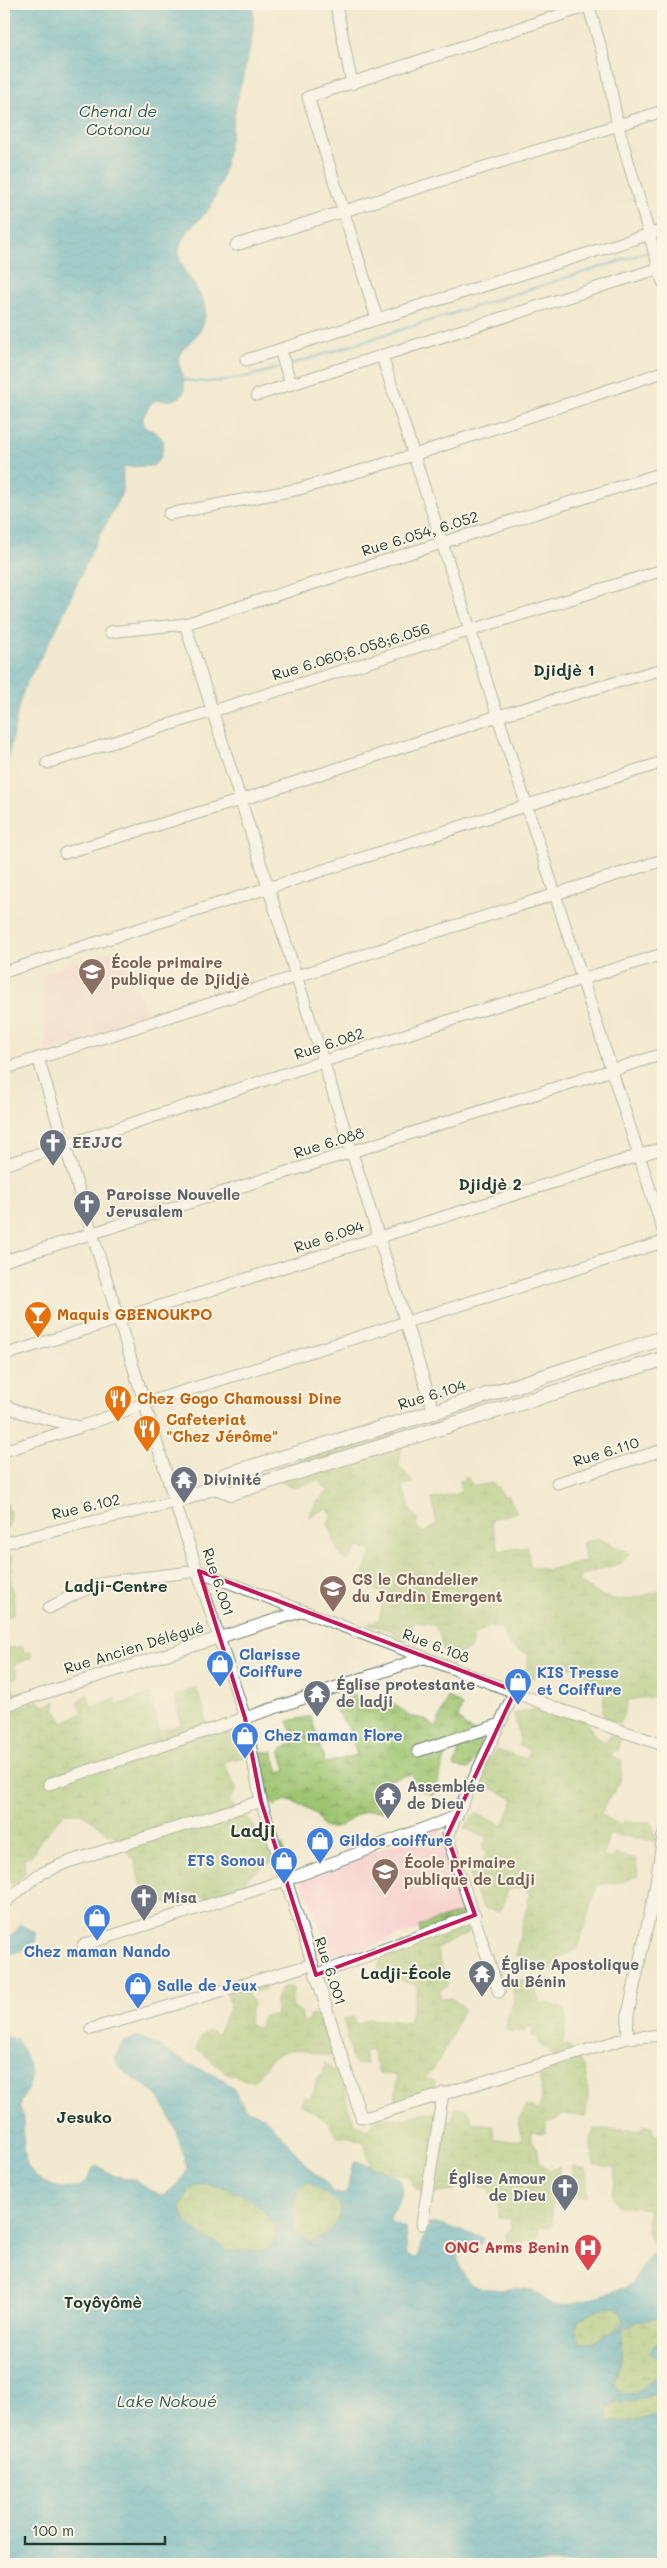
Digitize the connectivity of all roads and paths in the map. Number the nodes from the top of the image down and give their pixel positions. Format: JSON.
{"nodes":[{"id":1,"x":336,"y":4,"type":"edge"},
{"id":2,"x":590,"y":4,"type":"edge"},
{"id":3,"x":352,"y":84,"type":"junction"},
{"id":4,"x":663,"y":112,"type":"edge"},
{"id":5,"x":618,"y":126,"type":"junction"},
{"id":6,"x":344,"y":212,"type":"junction"},
{"id":7,"x":663,"y":230,"type":"edge"},
{"id":8,"x":649,"y":234,"type":"junction"},
{"id":9,"x":236,"y":246,"type":"dead end"},
{"id":10,"x":661,"y":268,"type":"edge"},
{"id":11,"x":663,"y":282,"type":"edge"},
{"id":12,"x":377,"y":319,"type":"junction"},
{"id":13,"x":281,"y":354,"type":"junction"},
{"id":14,"x":382,"y":356,"type":"junction"},
{"id":15,"x":246,"y":360,"type":"dead end"},
{"id":16,"x":663,"y":372,"type":"edge"},
{"id":17,"x":291,"y":384,"type":"junction"},
{"id":18,"x":257,"y":395,"type":"dead end"},
{"id":19,"x":414,"y":455,"type":"junction"},
{"id":20,"x":663,"y":473,"type":"edge"},
{"id":21,"x":169,"y":514,"type":"dead end"},
{"id":22,"x":442,"y":543,"type":"junction"},
{"id":23,"x":663,"y":570,"type":"edge"},
{"id":24,"x":185,"y":624,"type":"junction"},
{"id":25,"x":470,"y":630,"type":"junction"},
{"id":26,"x":110,"y":632,"type":"dead end"},
{"id":27,"x":663,"y":669,"type":"edge"},
{"id":28,"x":212,"y":711,"type":"junction"},
{"id":29,"x":498,"y":716,"type":"junction"},
{"id":30,"x":47,"y":762,"type":"dead end"},
{"id":31,"x":663,"y":762,"type":"edge"},
{"id":32,"x":241,"y":800,"type":"junction"},
{"id":33,"x":527,"y":807,"type":"junction"},
{"id":34,"x":64,"y":853,"type":"dead end"},
{"id":35,"x":663,"y":860,"type":"edge"},
{"id":36,"x":269,"y":889,"type":"junction"},
{"id":37,"x":555,"y":895,"type":"junction"},
{"id":38,"x":663,"y":954,"type":"edge"},
{"id":39,"x":4,"y":972,"type":"edge"},
{"id":40,"x":296,"y":975,"type":"junction"},
{"id":41,"x":583,"y":980,"type":"junction"},
{"id":42,"x":663,"y":1054,"type":"edge"},
{"id":43,"x":38,"y":1058,"type":"junction"},
{"id":44,"x":323,"y":1062,"type":"junction"},
{"id":45,"x":4,"y":1069,"type":"edge"},
{"id":46,"x":612,"y":1070,"type":"junction"},
{"id":47,"x":65,"y":1145,"type":"junction"},
{"id":48,"x":663,"y":1148,"type":"edge"},
{"id":49,"x":352,"y":1152,"type":"junction"},
{"id":50,"x":639,"y":1156,"type":"junction"},
{"id":51,"x":4,"y":1165,"type":"edge"},
{"id":52,"x":663,"y":1230,"type":"edge"},
{"id":53,"x":93,"y":1233,"type":"junction"},
{"id":54,"x":378,"y":1236,"type":"junction"},
{"id":55,"x":663,"y":1242,"type":"edge"},
{"id":56,"x":4,"y":1261,"type":"edge"},
{"id":57,"x":120,"y":1320,"type":"junction"},
{"id":58,"x":406,"y":1323,"type":"junction"},
{"id":59,"x":663,"y":1338,"type":"edge"},
{"id":60,"x":4,"y":1355,"type":"edge"},
{"id":61,"x":663,"y":1359,"type":"edge"},
{"id":62,"x":146,"y":1402,"type":"junction"},
{"id":63,"x":4,"y":1405,"type":"edge"},
{"id":64,"x":434,"y":1412,"type":"junction"},
{"id":65,"x":80,"y":1427,"type":"junction"},
{"id":66,"x":663,"y":1450,"type":"edge"},
{"id":67,"x":4,"y":1451,"type":"edge"},
{"id":68,"x":557,"y":1483,"type":"dead end"},
{"id":69,"x":214,"y":1487,"type":"junction"},
{"id":70,"x":175,"y":1502,"type":"junction"},
{"id":71,"x":4,"y":1544,"type":"edge"},
{"id":72,"x":199,"y":1571,"type":"junction"},
{"id":73,"x":49,"y":1608,"type":"dead end"},
{"id":74,"x":303,"y":1612,"type":"junction"},
{"id":75,"x":220,"y":1637,"type":"junction"},
{"id":76,"x":423,"y":1658,"type":"junction"},
{"id":77,"x":515,"y":1692,"type":"junction"},
{"id":78,"x":4,"y":1706,"type":"edge"},
{"id":79,"x":245,"y":1718,"type":"junction"},
{"id":80,"x":498,"y":1725,"type":"junction"},
{"id":81,"x":663,"y":1745,"type":"edge"},
{"id":82,"x":418,"y":1751,"type":"dead end"},
{"id":83,"x":49,"y":1784,"type":"dead end"},
{"id":84,"x":261,"y":1801,"type":"junction"},
{"id":85,"x":457,"y":1816,"type":"junction"},
{"id":86,"x":663,"y":1836,"type":"edge"},
{"id":87,"x":286,"y":1880,"type":"junction"},
{"id":88,"x":4,"y":1903,"type":"edge"},
{"id":89,"x":475,"y":1915,"type":"junction"},
{"id":90,"x":83,"y":1944,"type":"dead end"},
{"id":91,"x":314,"y":1969,"type":"junction"},
{"id":92,"x":499,"y":1992,"type":"dead end"},
{"id":93,"x":91,"y":2029,"type":"dead end"},
{"id":94,"x":663,"y":2035,"type":"edge"},
{"id":95,"x":627,"y":2038,"type":"junction"},
{"id":96,"x":443,"y":2093,"type":"junction"},
{"id":97,"x":422,"y":2224,"type":"dead end"}],
"edges":[{"from":1,"to":3,"type":"street"},
{"from":2,"to":3,"type":"street"},
{"from":2,"to":5,"type":"street"},
{"from":3,"to":6,"type":"street"},
{"from":4,"to":5,"type":"street"},
{"from":5,"to":6,"type":"street"},
{"from":5,"to":8,"type":"street"},
{"from":6,"to":9,"type":"street"},
{"from":6,"to":12,"type":"street"},
{"from":7,"to":8,"type":"street"},
{"from":8,"to":10,"type":"street"},
{"from":8,"to":12,"type":"street"},
{"from":10,"to":11,"type":"street"},
{"from":10,"to":14,"type":"street"},
{"from":12,"to":13,"type":"street"},
{"from":13,"to":15,"type":"street"},
{"from":13,"to":17,"type":"street"},
{"from":14,"to":17,"type":"street"},
{"from":14,"to":19,"type":"street"},
{"from":16,"to":19,"type":"street"},
{"from":17,"to":18,"type":"street"},
{"from":19,"to":21,"type":"street"},
{"from":19,"to":22,"type":"street"},
{"from":20,"to":22,"type":"street","name":"Rue 6.054, 6.052"},
{"from":22,"to":24,"type":"street","name":"Rue 6.054, 6.052"},
{"from":22,"to":25,"type":"street"},
{"from":23,"to":25,"type":"street","name":"Rue 6.060;6.058;6.056"},
{"from":24,"to":26,"type":"street","name":"Rue 6.054, 6.052"},
{"from":24,"to":28,"type":"street"},
{"from":25,"to":28,"type":"street","name":"Rue 6.060;6.058;6.056"},
{"from":25,"to":29,"type":"street"},
{"from":27,"to":29,"type":"street"},
{"from":28,"to":30,"type":"street","name":"Rue 6.060;6.058;6.056"},
{"from":28,"to":32,"type":"street"},
{"from":29,"to":32,"type":"street"},
{"from":29,"to":33,"type":"street"},
{"from":31,"to":33,"type":"street"},
{"from":32,"to":34,"type":"street"},
{"from":32,"to":36,"type":"street"},
{"from":33,"to":36,"type":"street"},
{"from":33,"to":37,"type":"street"},
{"from":35,"to":37,"type":"street"},
{"from":36,"to":39,"type":"street"},
{"from":36,"to":40,"type":"street"},
{"from":37,"to":40,"type":"street"},
{"from":37,"to":41,"type":"street"},
{"from":38,"to":41,"type":"street","name":"Rue 6.082"},
{"from":40,"to":43,"type":"street"},
{"from":40,"to":44,"type":"street"},
{"from":41,"to":44,"type":"street","name":"Rue 6.082"},
{"from":41,"to":46,"type":"street"},
{"from":42,"to":46,"type":"street","name":"Rue 6.088"},
{"from":43,"to":45,"type":"street"},
{"from":43,"to":47,"type":"street","name":"Rue 6.001"},
{"from":44,"to":47,"type":"street","name":"Rue 6.082"},
{"from":44,"to":49,"type":"street"},
{"from":46,"to":49,"type":"street","name":"Rue 6.088"},
{"from":46,"to":50,"type":"street"},
{"from":47,"to":51,"type":"street","name":"Rue 6.082"},
{"from":47,"to":53,"type":"street","name":"Rue 6.001"},
{"from":48,"to":50,"type":"street","name":"Rue 6.094"},
{"from":49,"to":53,"type":"street","name":"Rue 6.088"},
{"from":49,"to":54,"type":"street"},
{"from":50,"to":52,"type":"street"},
{"from":50,"to":54,"type":"street","name":"Rue 6.094"},
{"from":53,"to":56,"type":"street","name":"Rue 6.088"},
{"from":53,"to":57,"type":"street","name":"Rue 6.001"},
{"from":54,"to":57,"type":"street","name":"Rue 6.094"},
{"from":54,"to":58,"type":"street"},
{"from":55,"to":58,"type":"street"},
{"from":57,"to":60,"type":"street","name":"Rue 6.094"},
{"from":57,"to":62,"type":"street","name":"Rue 6.001"},
{"from":58,"to":62,"type":"street"},
{"from":58,"to":64,"type":"street"},
{"from":59,"to":64,"type":"street","name":"Rue 6.104"},
{"from":61,"to":69,"type":"street"},
{"from":62,"to":65,"type":"street"},
{"from":62,"to":70,"type":"street","name":"Rue 6.001"},
{"from":63,"to":65,"type":"street"},
{"from":64,"to":69,"type":"street","name":"Rue 6.104"},
{"from":65,"to":67,"type":"street"},
{"from":66,"to":68,"type":"street","name":"Rue 6.110"},
{"from":69,"to":70,"type":"street","name":"Rue 6.104"},
{"from":70,"to":71,"type":"street","name":"Rue 6.102"},
{"from":70,"to":72,"type":"street","name":"Rue 6.001"},
{"from":72,"to":73,"type":"street"},
{"from":72,"to":74,"type":"street","name":"Rue 6.108"},
{"from":72,"to":75,"type":"street","name":"Rue 6.001"},
{"from":74,"to":75,"type":"street","name":"Rue Ancien Délégué"},
{"from":74,"to":76,"type":"street","name":"Rue 6.108"},
{"from":75,"to":78,"type":"street","name":"Rue Ancien Délégué"},
{"from":75,"to":79,"type":"street","name":"Rue 6.001"},
{"from":76,"to":77,"type":"street","name":"Rue 6.108"},
{"from":76,"to":79,"type":"street"},
{"from":77,"to":80,"type":"street"},
{"from":77,"to":81,"type":"street","name":"Rue 6.108"},
{"from":79,"to":83,"type":"street"},
{"from":79,"to":84,"type":"street","name":"Rue 6.001"},
{"from":80,"to":82,"type":"street"},
{"from":80,"to":85,"type":"street"},
{"from":84,"to":87,"type":"street","name":"Rue 6.001"},
{"from":84,"to":88,"type":"street"},
{"from":85,"to":87,"type":"street"},
{"from":85,"to":89,"type":"street"},
{"from":86,"to":95,"type":"street"},
{"from":87,"to":90,"type":"street"},
{"from":87,"to":91,"type":"street","name":"Rue 6.001"},
{"from":89,"to":91,"type":"street"},
{"from":89,"to":92,"type":"street"},
{"from":91,"to":93,"type":"street"},
{"from":91,"to":96,"type":"street","name":"Rue 6.001"},
{"from":94,"to":95,"type":"street"},
{"from":95,"to":96,"type":"street"},
{"from":96,"to":97,"type":"street"}]}
